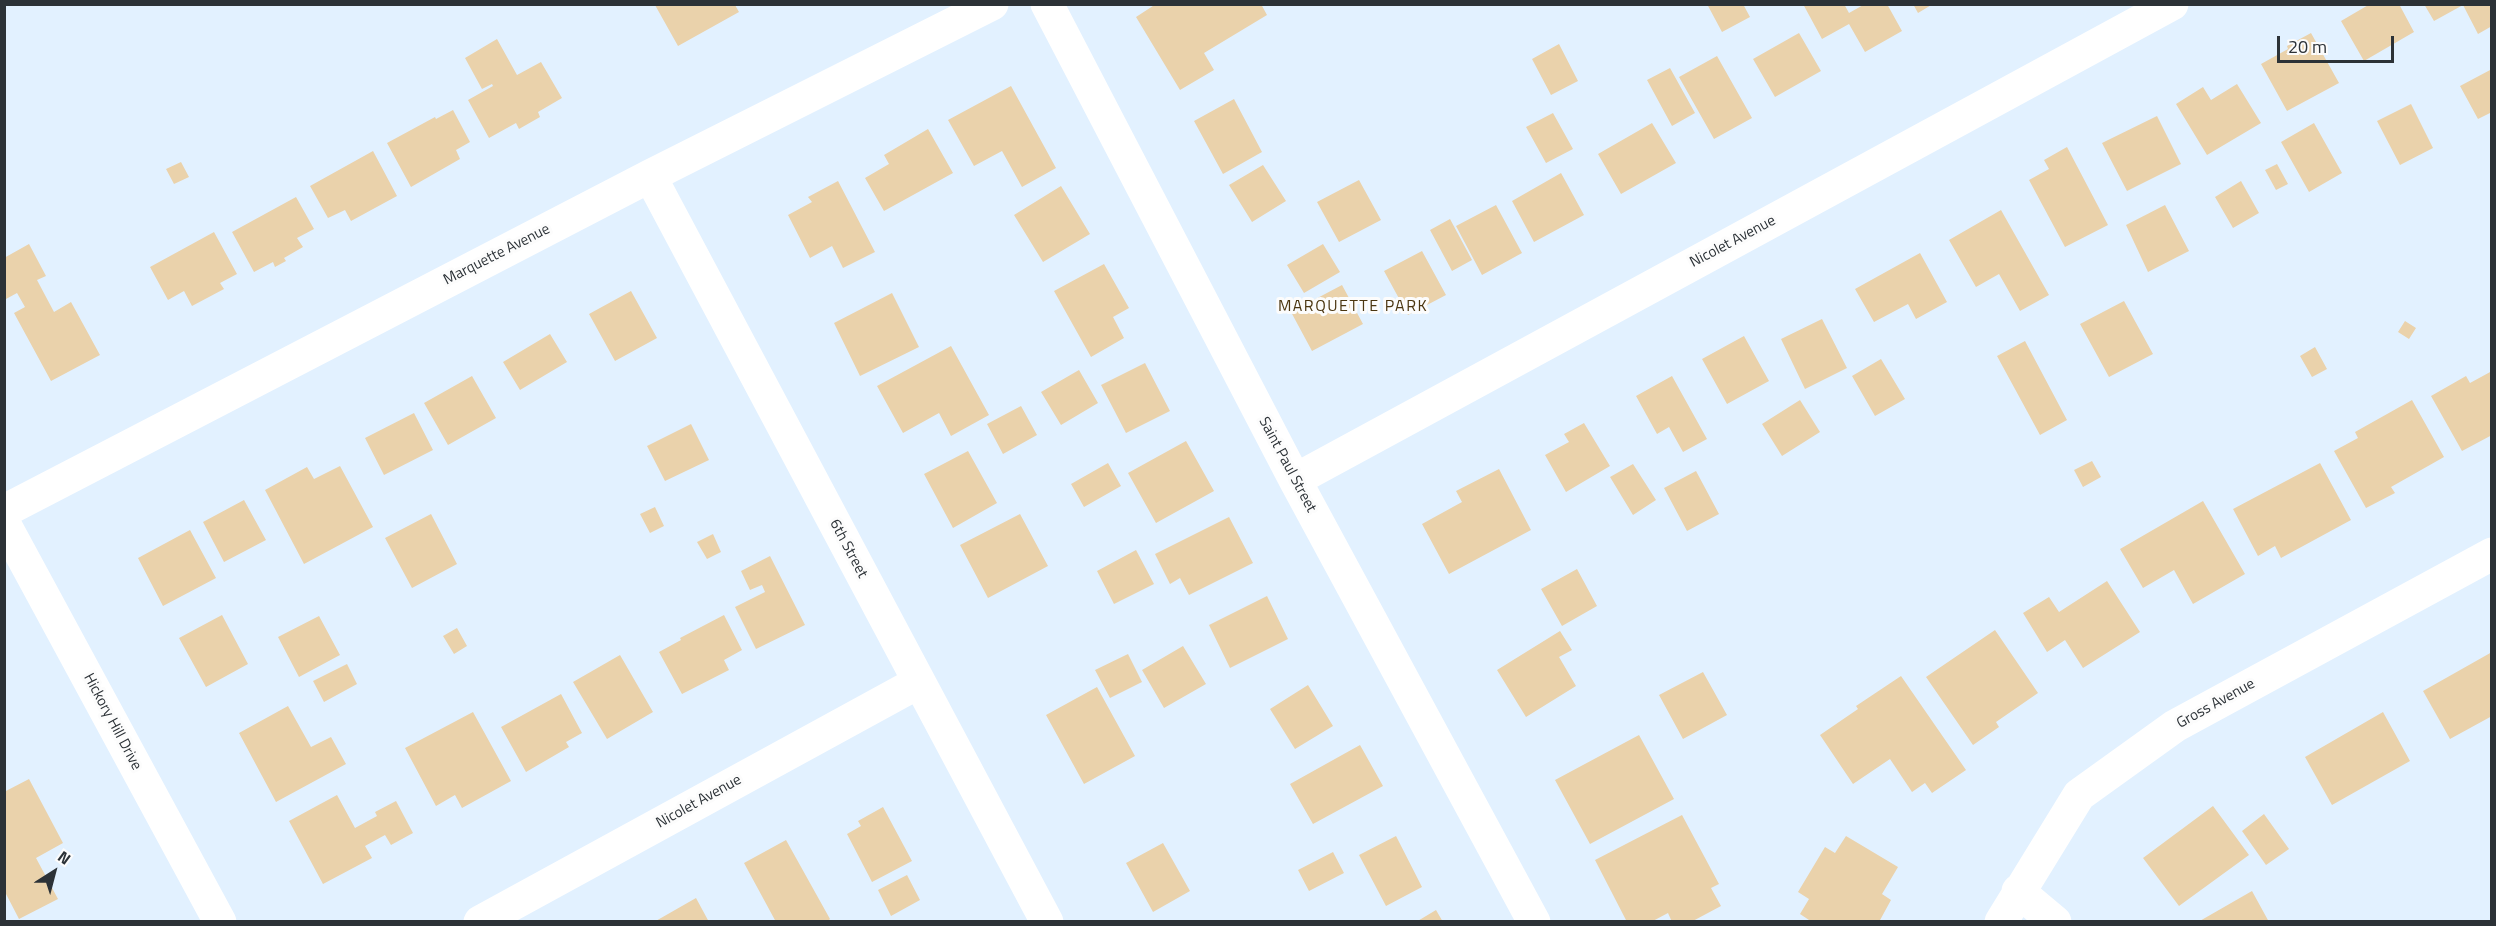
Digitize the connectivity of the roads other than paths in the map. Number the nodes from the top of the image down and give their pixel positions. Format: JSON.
{"nodes":[{"id":1,"x":992,"y":4,"type":"edge"},
{"id":2,"x":1047,"y":4,"type":"edge"},
{"id":3,"x":2172,"y":4,"type":"edge"},
{"id":4,"x":650,"y":176,"type":"junction"},
{"id":5,"x":1295,"y":480,"type":"junction"},
{"id":6,"x":4,"y":511,"type":"edge"},
{"id":7,"x":4,"y":523,"type":"edge"},
{"id":8,"x":2492,"y":554,"type":"edge"},
{"id":9,"x":919,"y":682,"type":"junction"},
{"id":10,"x":2019,"y":891,"type":"junction"},
{"id":11,"x":220,"y":921,"type":"edge"},
{"id":12,"x":480,"y":921,"type":"edge"},
{"id":13,"x":1047,"y":921,"type":"edge"},
{"id":14,"x":1534,"y":921,"type":"edge"},
{"id":15,"x":2001,"y":921,"type":"edge"},
{"id":16,"x":2055,"y":921,"type":"edge"}],
"edges":[{"from":1,"to":4,"type":"street","name":"Marquette Avenue"},
{"from":2,"to":5,"type":"street","name":"Saint Paul Street"},
{"from":3,"to":5,"type":"street","name":"Nicolet Avenue"},
{"from":4,"to":6,"type":"street","name":"Marquette Avenue"},
{"from":4,"to":9,"type":"street","name":"6th Street"},
{"from":5,"to":14,"type":"street","name":"Saint Paul Street"},
{"from":7,"to":11,"type":"street","name":"Hickory Hill Drive"},
{"from":8,"to":10,"type":"street","name":"Gross Avenue"},
{"from":9,"to":12,"type":"street","name":"Nicolet Avenue"},
{"from":9,"to":13,"type":"street","name":"6th Street"},
{"from":10,"to":15,"type":"street","name":"Gross Avenue"},
{"from":10,"to":16,"type":"street"}]}
